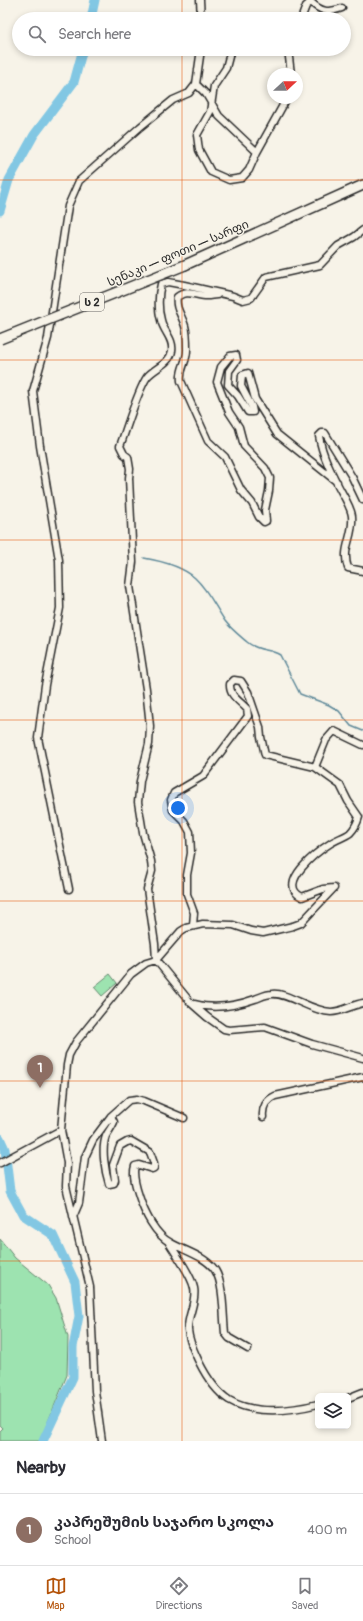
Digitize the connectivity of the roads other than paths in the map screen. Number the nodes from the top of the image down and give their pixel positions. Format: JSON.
{"nodes":[{"id":1,"x":200,"y":0,"type":"edge"},
{"id":2,"x":310,"y":1,"type":"edge"},
{"id":3,"x":342,"y":8,"type":"dead end"},
{"id":4,"x":201,"y":12,"type":"edge"},
{"id":5,"x":304,"y":12,"type":"edge"},
{"id":6,"x":200,"y":56,"type":"edge"},
{"id":7,"x":229,"y":56,"type":"edge"},
{"id":8,"x":289,"y":56,"type":"edge"},
{"id":9,"x":290,"y":68,"type":"edge"},
{"id":10,"x":196,"y":84,"type":"junction"},
{"id":11,"x":211,"y":103,"type":"junction"},
{"id":12,"x":284,"y":104,"type":"edge"},
{"id":13,"x":257,"y":152,"type":"junction"},
{"id":14,"x":363,"y":185,"type":"edge"},
{"id":15,"x":363,"y":230,"type":"edge"},
{"id":16,"x":221,"y":294,"type":"junction"},
{"id":17,"x":0,"y":339,"type":"edge"},
{"id":18,"x":337,"y":482,"type":"junction"},
{"id":19,"x":363,"y":500,"type":"edge"},
{"id":20,"x":363,"y":571,"type":"edge"},
{"id":21,"x":363,"y":745,"type":"edge"},
{"id":22,"x":315,"y":767,"type":"junction"},
{"id":23,"x":68,"y":888,"type":"dead end"},
{"id":24,"x":193,"y":925,"type":"junction"},
{"id":25,"x":156,"y":960,"type":"junction"},
{"id":26,"x":191,"y":1003,"type":"junction"},
{"id":27,"x":363,"y":1003,"type":"edge"},
{"id":28,"x":363,"y":1058,"type":"edge"},
{"id":29,"x":363,"y":1077,"type":"edge"},
{"id":30,"x":111,"y":1116,"type":"junction"},
{"id":31,"x":263,"y":1117,"type":"dead end"},
{"id":32,"x":184,"y":1118,"type":"dead end"},
{"id":33,"x":61,"y":1130,"type":"junction"},
{"id":34,"x":0,"y":1163,"type":"edge"},
{"id":35,"x":73,"y":1218,"type":"junction"},
{"id":36,"x":169,"y":1243,"type":"junction"},
{"id":37,"x":248,"y":1349,"type":"dead end"},
{"id":38,"x":363,"y":1392,"type":"edge"},
{"id":39,"x":351,"y":1397,"type":"edge"},
{"id":40,"x":315,"y":1404,"type":"edge"},
{"id":41,"x":102,"y":1441,"type":"edge"}],
"edges":[{"from":1,"to":4,"type":"street"},
{"from":2,"to":3,"type":"street"},
{"from":2,"to":5,"type":"street"},
{"from":6,"to":10,"type":"street"},
{"from":7,"to":11,"type":"street"},
{"from":8,"to":9,"type":"street"},
{"from":10,"to":11,"type":"street"},
{"from":10,"to":23,"type":"street"},
{"from":11,"to":13,"type":"street"},
{"from":11,"to":13,"type":"street"},
{"from":12,"to":13,"type":"street"},
{"from":14,"to":17,"type":"highway","name":"სენაკი — ფოთი — სარფი","number":"ს 2","bridge":true},
{"from":15,"to":16,"type":"street"},
{"from":16,"to":18,"type":"street"},
{"from":16,"to":25,"type":"street"},
{"from":18,"to":19,"type":"street"},
{"from":18,"to":20,"type":"street"},
{"from":21,"to":22,"type":"street"},
{"from":22,"to":24,"type":"street"},
{"from":22,"to":24,"type":"street"},
{"from":24,"to":25,"type":"street"},
{"from":25,"to":26,"type":"street"},
{"from":25,"to":33,"type":"street"},
{"from":26,"to":27,"type":"street"},
{"from":26,"to":28,"type":"street"},
{"from":29,"to":31,"type":"street"},
{"from":30,"to":32,"type":"street"},
{"from":30,"to":35,"type":"street"},
{"from":30,"to":36,"type":"street"},
{"from":33,"to":34,"type":"street"},
{"from":33,"to":35,"type":"street"},
{"from":35,"to":41,"type":"street"},
{"from":36,"to":37,"type":"street"},
{"from":36,"to":40,"type":"street"},
{"from":38,"to":39,"type":"street"}]}
